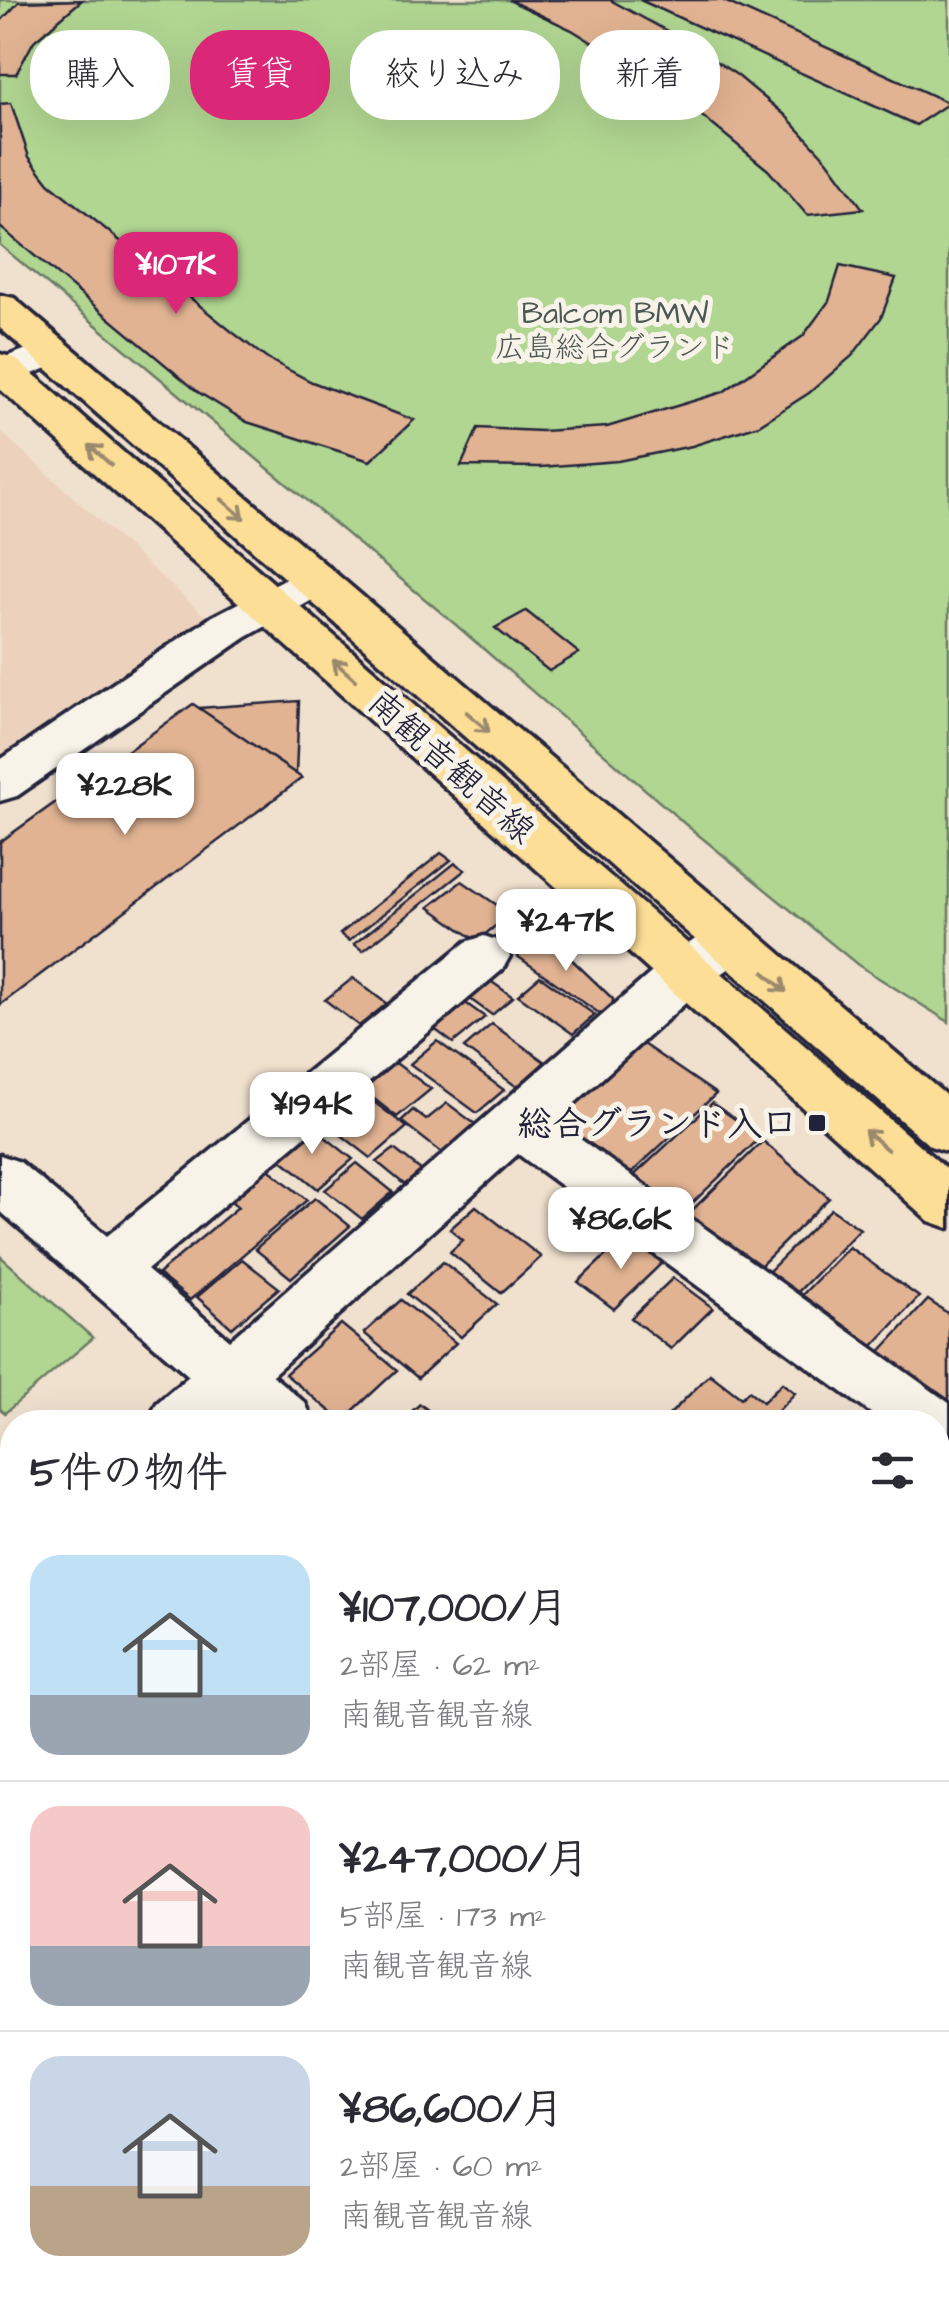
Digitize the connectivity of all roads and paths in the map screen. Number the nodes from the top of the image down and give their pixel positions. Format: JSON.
{"nodes":[{"id":1,"x":0,"y":308,"type":"edge"},
{"id":2,"x":52,"y":352,"type":"junction"},
{"id":3,"x":2,"y":371,"type":"edge"},
{"id":4,"x":314,"y":579,"type":"junction"},
{"id":5,"x":269,"y":604,"type":"junction"},
{"id":6,"x":0,"y":784,"type":"edge"},
{"id":7,"x":484,"y":956,"type":"dead end"},
{"id":8,"x":707,"y":957,"type":"junction"},
{"id":9,"x":518,"y":1124,"type":"junction"},
{"id":10,"x":949,"y":1130,"type":"edge"},
{"id":11,"x":0,"y":1178,"type":"edge"},
{"id":12,"x":949,"y":1205,"type":"edge"},
{"id":13,"x":106,"y":1271,"type":"junction"},
{"id":14,"x":230,"y":1377,"type":"junction"},
{"id":15,"x":192,"y":1410,"type":"edge"},
{"id":16,"x":270,"y":1410,"type":"edge"},
{"id":17,"x":912,"y":1410,"type":"edge"}],
"edges":[{"from":1,"to":2,"type":"main road","name":"南観音観音線"},
{"from":2,"to":3,"type":"street"},
{"from":2,"to":4,"type":"main road","name":"南観音観音線","one_way":true},
{"from":5,"to":3,"type":"main road","name":"南観音観音線","one_way":true},
{"from":4,"to":5,"type":"street"},
{"from":4,"to":8,"type":"main road","name":"南観音観音線","one_way":true},
{"from":5,"to":6,"type":"street"},
{"from":8,"to":5,"type":"main road","name":"南観音観音線","one_way":true},
{"from":7,"to":13,"type":"street"},
{"from":8,"to":9,"type":"street"},
{"from":8,"to":10,"type":"main road","name":"南観音観音線","one_way":true},
{"from":12,"to":8,"type":"main road","name":"南観音観音線","one_way":true},
{"from":9,"to":14,"type":"street"},
{"from":9,"to":17,"type":"street"},
{"from":11,"to":13,"type":"street"},
{"from":13,"to":14,"type":"street"},
{"from":14,"to":15,"type":"street"},
{"from":14,"to":16,"type":"street"}]}
